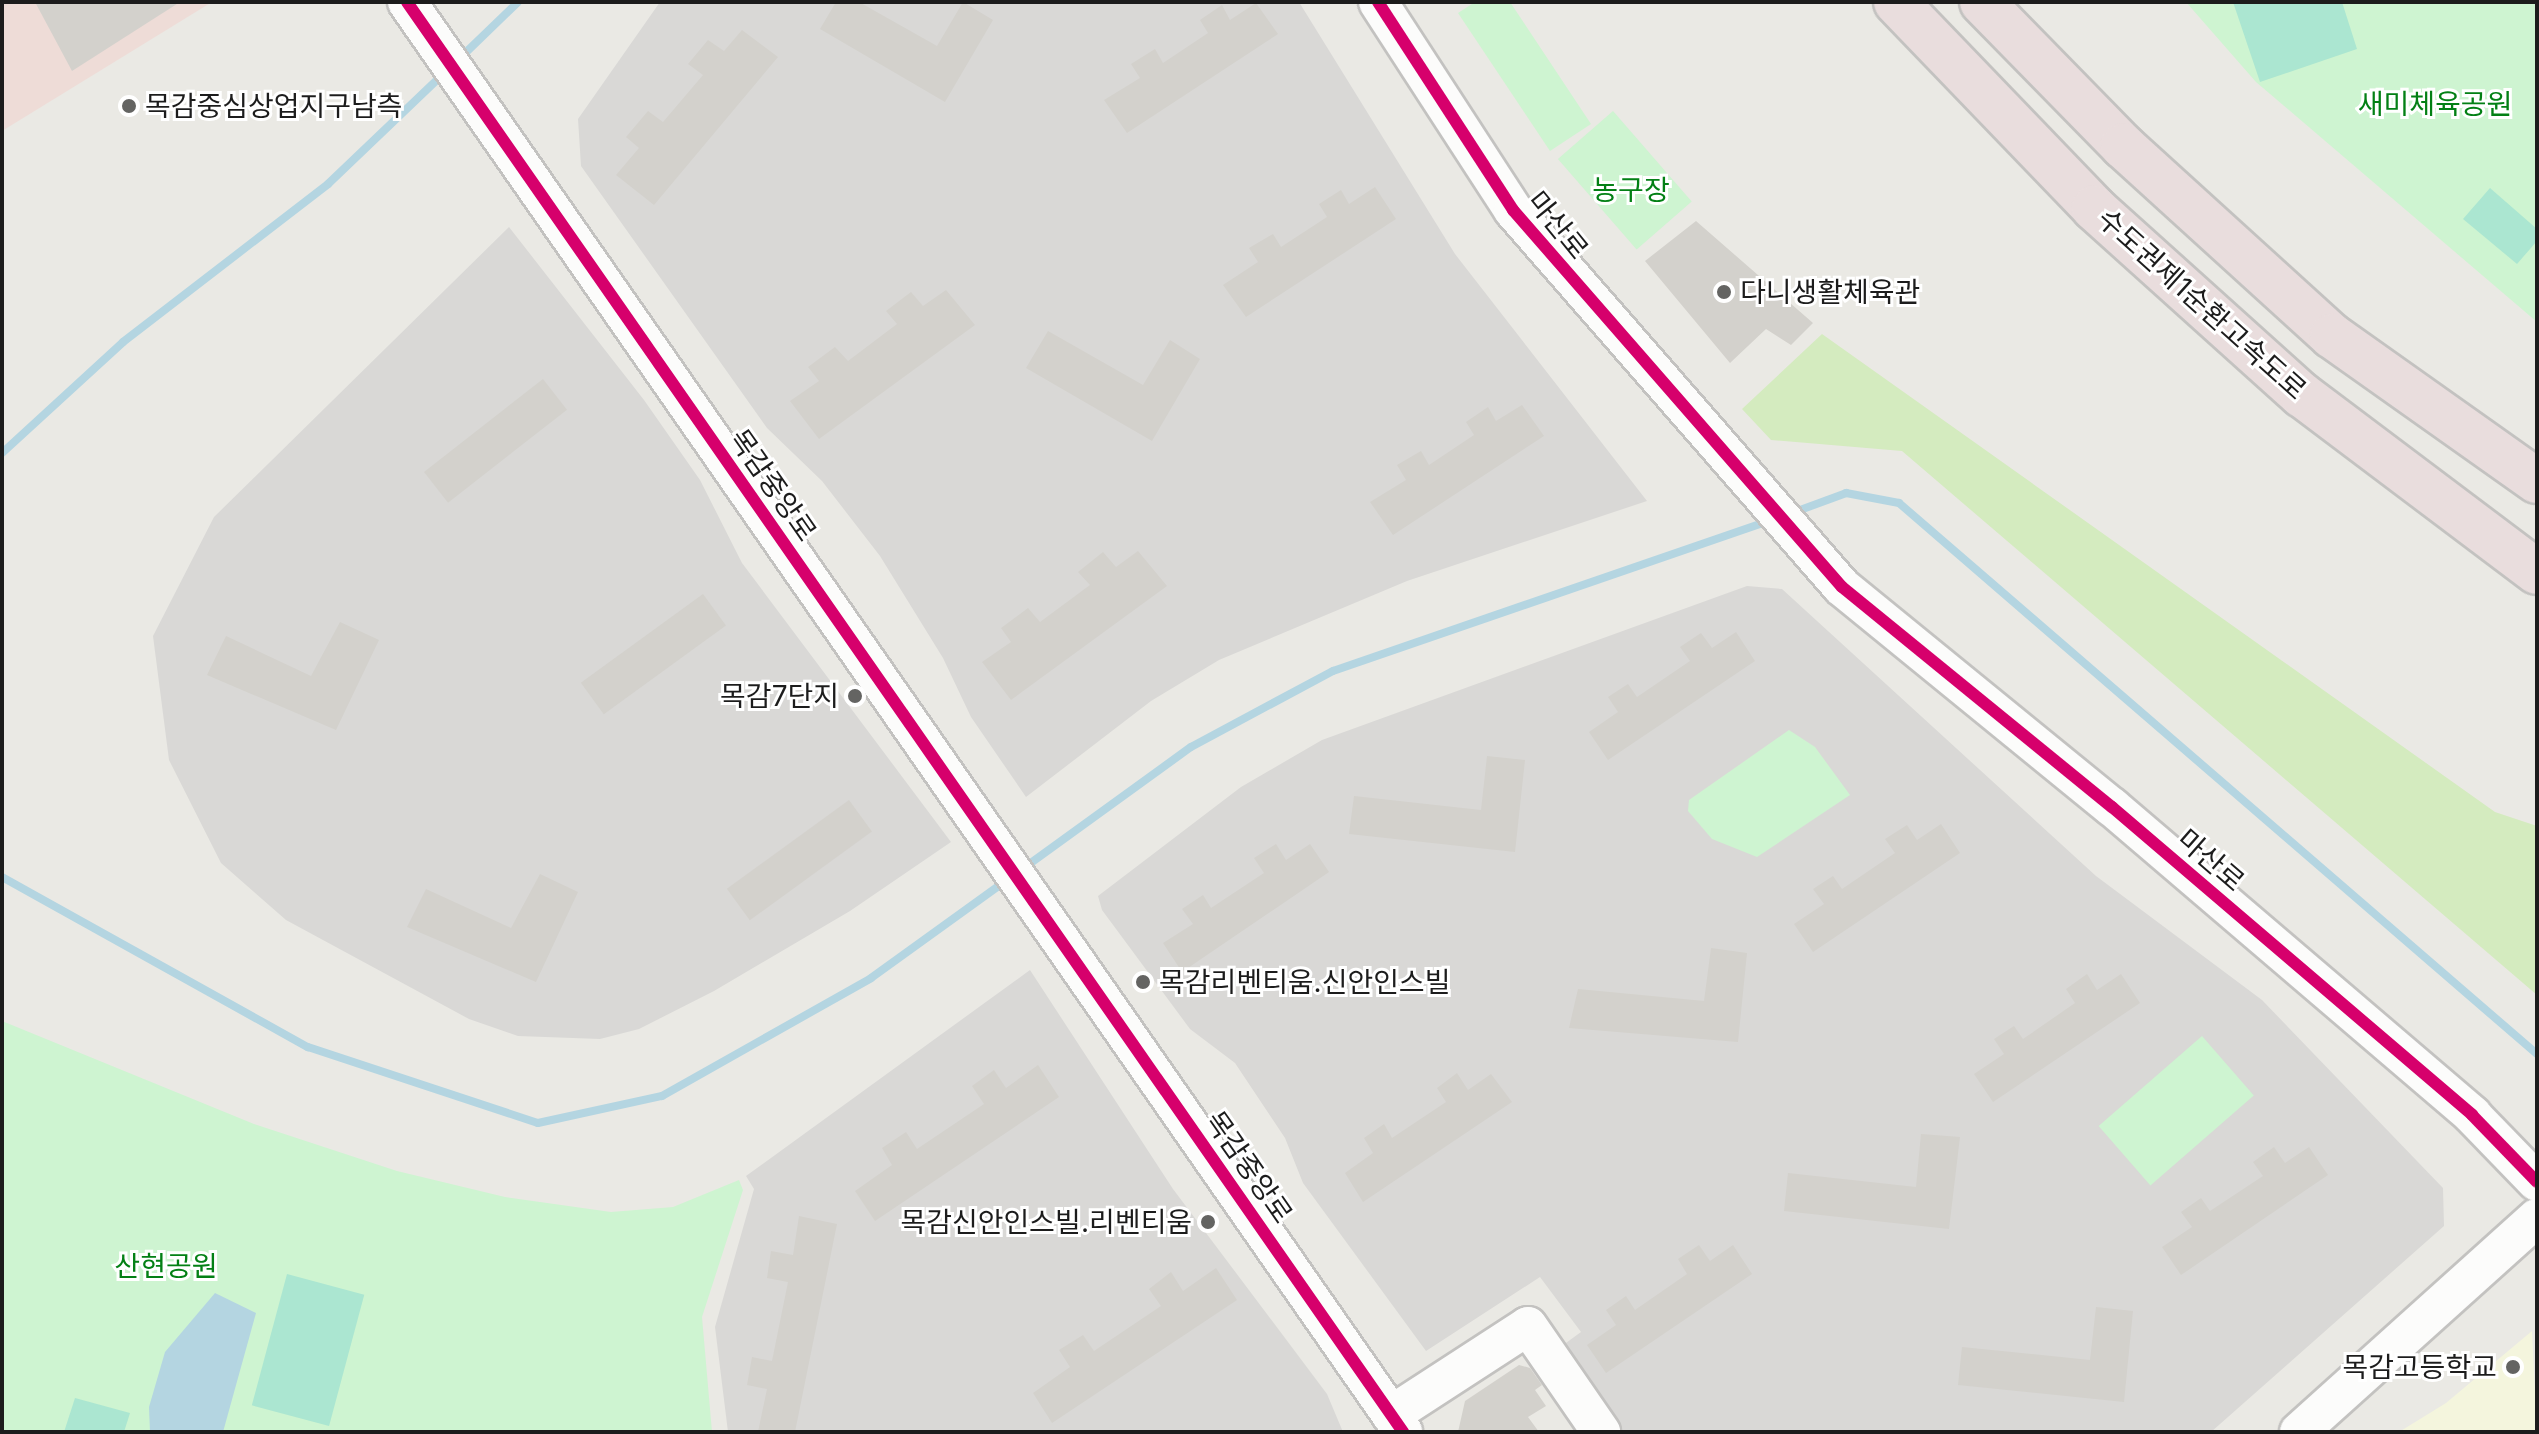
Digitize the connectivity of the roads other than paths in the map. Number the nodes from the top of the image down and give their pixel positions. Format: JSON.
{"nodes":[{"id":1,"x":407,"y":2,"type":"edge"},
{"id":2,"x":1378,"y":2,"type":"edge"},
{"id":3,"x":1896,"y":2,"type":"edge"},
{"id":4,"x":1982,"y":2,"type":"edge"},
{"id":5,"x":2537,"y":481,"type":"edge"},
{"id":6,"x":2537,"y":572,"type":"edge"},
{"id":7,"x":2537,"y":1182,"type":"edge"},
{"id":8,"x":2537,"y":1218,"type":"edge"},
{"id":9,"x":1397,"y":1423,"type":"edge"},
{"id":10,"x":1601,"y":1432,"type":"edge"},
{"id":11,"x":2299,"y":1432,"type":"edge"}],
"edges":[{"from":1,"to":9,"type":"street","name":"목감중앙로"},
{"from":2,"to":7,"type":"street","name":"마산로"},
{"from":3,"to":6,"type":"highway","name":"수도권제1순환고속도로"},
{"from":4,"to":5,"type":"highway"},
{"from":8,"to":11,"type":"street"},
{"from":9,"to":10,"type":"street","name":"목감중앙로"}]}
